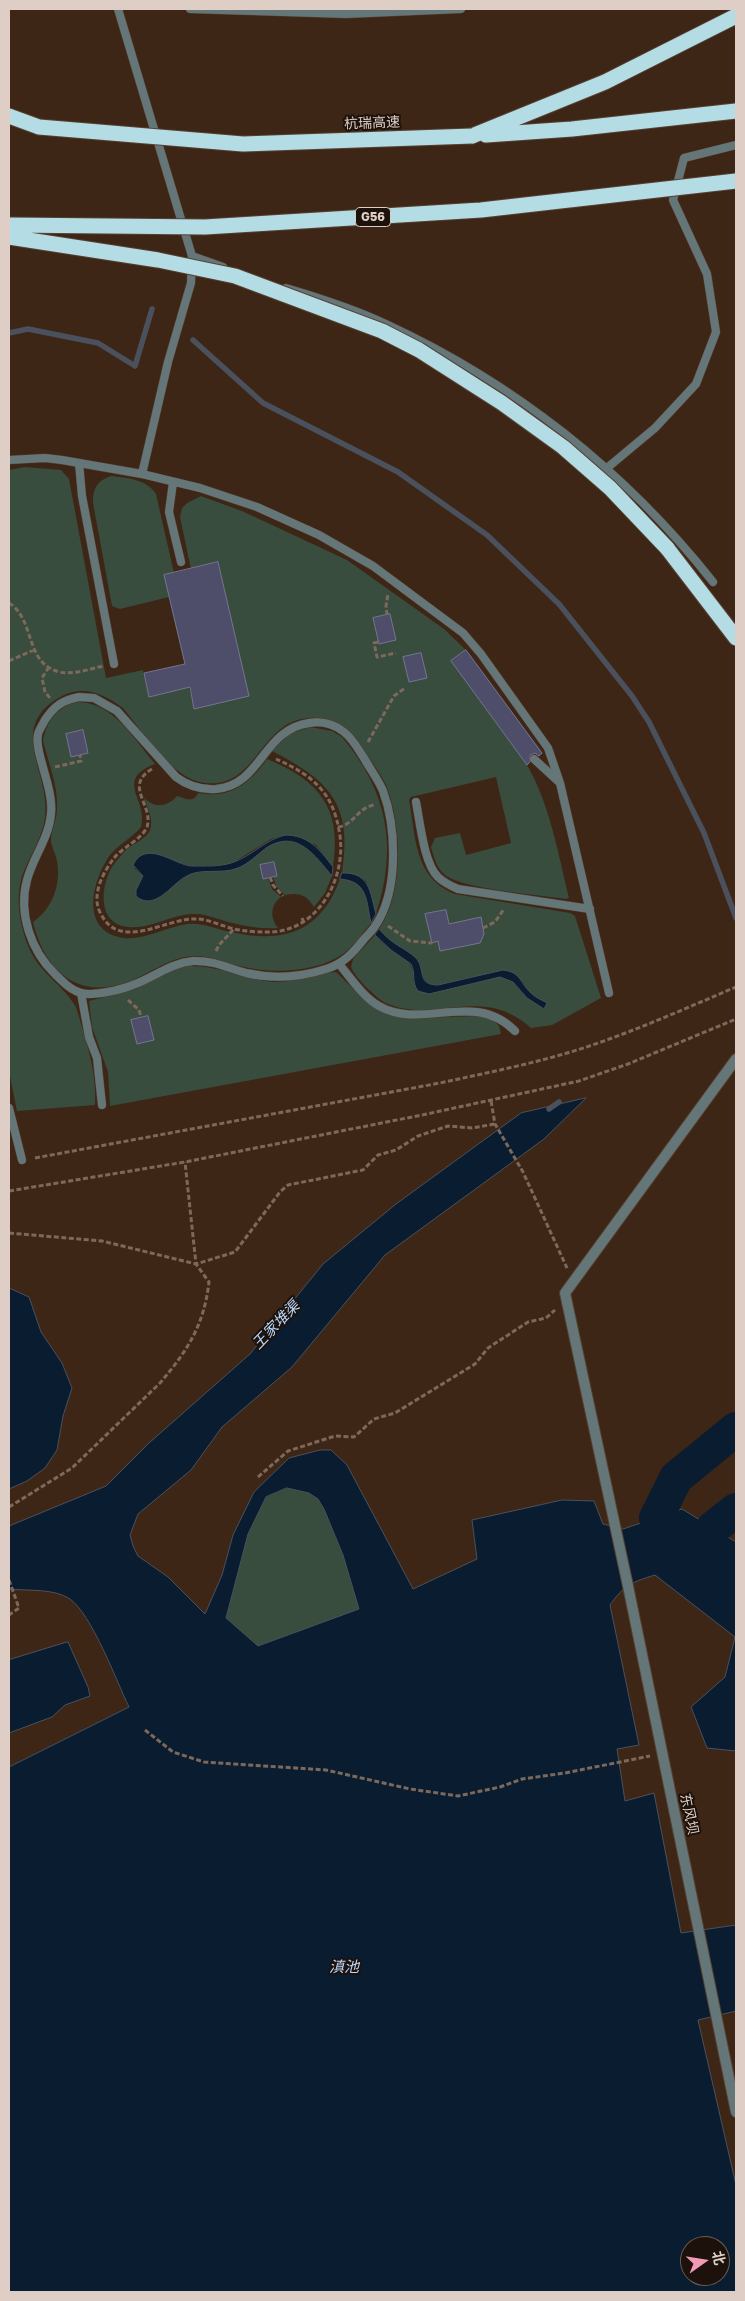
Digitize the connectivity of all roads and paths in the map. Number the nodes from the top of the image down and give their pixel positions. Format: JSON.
{"nodes":[{"id":1,"x":118,"y":9,"type":"edge"},
{"id":2,"x":190,"y":9,"type":"edge"},
{"id":3,"x":461,"y":9,"type":"edge"},
{"id":4,"x":448,"y":10,"type":"edge"},
{"id":5,"x":736,"y":16,"type":"edge"},
{"id":6,"x":736,"y":111,"type":"edge"},
{"id":7,"x":9,"y":116,"type":"edge"},
{"id":8,"x":9,"y":123,"type":"edge"},
{"id":9,"x":39,"y":127,"type":"junction"},
{"id":10,"x":472,"y":136,"type":"junction"},
{"id":11,"x":736,"y":145,"type":"edge"},
{"id":12,"x":736,"y":180,"type":"edge"},
{"id":13,"x":9,"y":225,"type":"edge"},
{"id":14,"x":9,"y":237,"type":"edge"},
{"id":15,"x":192,"y":256,"type":"junction"},
{"id":16,"x":9,"y":460,"type":"edge"},
{"id":17,"x":79,"y":463,"type":"junction"},
{"id":18,"x":607,"y":468,"type":"junction"},
{"id":19,"x":142,"y":474,"type":"junction"},
{"id":20,"x":173,"y":482,"type":"junction"},
{"id":21,"x":181,"y":562,"type":"dead end"},
{"id":22,"x":395,"y":582,"type":"junction"},
{"id":23,"x":713,"y":582,"type":"dead end"},
{"id":24,"x":9,"y":603,"type":"edge"},
{"id":25,"x":387,"y":615,"type":"dead end"},
{"id":26,"x":736,"y":638,"type":"edge"},
{"id":27,"x":378,"y":642,"type":"dead end"},
{"id":28,"x":34,"y":650,"type":"junction"},
{"id":29,"x":396,"y":653,"type":"dead end"},
{"id":30,"x":9,"y":661,"type":"edge"},
{"id":31,"x":114,"y":664,"type":"joint"},
{"id":32,"x":49,"y":667,"type":"junction"},
{"id":33,"x":405,"y":688,"type":"dead end"},
{"id":34,"x":56,"y":706,"type":"junction"},
{"id":35,"x":359,"y":751,"type":"junction"},
{"id":36,"x":264,"y":754,"type":"junction"},
{"id":37,"x":80,"y":755,"type":"dead end"},
{"id":38,"x":534,"y":759,"type":"dead end"},
{"id":39,"x":164,"y":766,"type":"junction"},
{"id":40,"x":45,"y":770,"type":"junction"},
{"id":41,"x":560,"y":783,"type":"junction"},
{"id":42,"x":387,"y":802,"type":"junction"},
{"id":43,"x":416,"y":802,"type":"dead end"},
{"id":44,"x":338,"y":827,"type":"junction"},
{"id":45,"x":270,"y":877,"type":"dead end"},
{"id":46,"x":283,"y":896,"type":"dead end"},
{"id":47,"x":509,"y":897,"type":"junction"},
{"id":48,"x":590,"y":909,"type":"junction"},
{"id":49,"x":302,"y":918,"type":"dead end"},
{"id":50,"x":379,"y":920,"type":"junction"},
{"id":51,"x":304,"y":923,"type":"junction"},
{"id":52,"x":483,"y":928,"type":"dead end"},
{"id":53,"x":235,"y":929,"type":"junction"},
{"id":54,"x":432,"y":943,"type":"dead end"},
{"id":55,"x":213,"y":963,"type":"junction"},
{"id":56,"x":339,"y":964,"type":"junction"},
{"id":57,"x":736,"y":987,"type":"edge"},
{"id":58,"x":124,"y":988,"type":"junction"},
{"id":59,"x":81,"y":993,"type":"junction"},
{"id":60,"x":609,"y":993,"type":"dead end"},
{"id":61,"x":141,"y":1017,"type":"dead end"},
{"id":62,"x":736,"y":1019,"type":"edge"},
{"id":63,"x":516,"y":1031,"type":"dead end"},
{"id":64,"x":736,"y":1059,"type":"edge"},
{"id":65,"x":491,"y":1101,"type":"junction"},
{"id":66,"x":102,"y":1105,"type":"dead end"},
{"id":67,"x":9,"y":1108,"type":"edge"},
{"id":68,"x":495,"y":1124,"type":"junction"},
{"id":69,"x":22,"y":1160,"type":"joint"},
{"id":70,"x":184,"y":1162,"type":"junction"},
{"id":71,"x":9,"y":1191,"type":"edge"},
{"id":72,"x":9,"y":1233,"type":"edge"},
{"id":73,"x":196,"y":1264,"type":"junction"},
{"id":74,"x":574,"y":1282,"type":"junction"},
{"id":75,"x":566,"y":1300,"type":"junction"},
{"id":76,"x":258,"y":1477,"type":"dead end"},
{"id":77,"x":9,"y":1507,"type":"edge"},
{"id":78,"x":9,"y":1580,"type":"edge"},
{"id":79,"x":9,"y":1615,"type":"edge"},
{"id":80,"x":145,"y":1730,"type":"dead end"},
{"id":81,"x":663,"y":1754,"type":"junction"},
{"id":82,"x":736,"y":2112,"type":"edge"}],
"edges":[{"from":1,"to":15,"type":"lane"},
{"from":2,"to":4,"type":"lane"},
{"from":3,"to":4,"type":"lane"},
{"from":5,"to":10,"type":"highway"},
{"from":6,"to":10,"type":"highway","name":"杭瑞高速"},
{"from":7,"to":9,"type":"highway"},
{"from":8,"to":9,"type":"highway","name":"杭瑞高速"},
{"from":9,"to":10,"type":"highway","name":"杭瑞高速","bridge":true},
{"from":11,"to":18,"type":"lane"},
{"from":12,"to":13,"type":"highway","number":"G56","bridge":true},
{"from":14,"to":26,"type":"highway","bridge":true},
{"from":15,"to":18,"type":"lane"},
{"from":15,"to":19,"type":"lane"},
{"from":16,"to":17,"type":"lane"},
{"from":17,"to":19,"type":"lane"},
{"from":17,"to":31,"type":"lane"},
{"from":18,"to":23,"type":"lane"},
{"from":19,"to":20,"type":"lane"},
{"from":20,"to":21,"type":"lane"},
{"from":20,"to":22,"type":"lane"},
{"from":22,"to":25,"type":"path"},
{"from":22,"to":41,"type":"lane"},
{"from":24,"to":28,"type":"path"},
{"from":27,"to":29,"type":"path"},
{"from":28,"to":30,"type":"path"},
{"from":28,"to":32,"type":"path"},
{"from":31,"to":32,"type":"path"},
{"from":32,"to":34,"type":"path"},
{"from":33,"to":35,"type":"path"},
{"from":34,"to":39,"type":"lane"},
{"from":34,"to":40,"type":"lane"},
{"from":35,"to":36,"type":"lane"},
{"from":35,"to":42,"type":"lane"},
{"from":36,"to":39,"type":"lane"},
{"from":36,"to":44,"type":"path"},
{"from":37,"to":40,"type":"path"},
{"from":38,"to":41,"type":"lane"},
{"from":39,"to":53,"type":"path"},
{"from":40,"to":59,"type":"lane"},
{"from":41,"to":48,"type":"lane"},
{"from":42,"to":44,"type":"path"},
{"from":42,"to":50,"type":"lane"},
{"from":43,"to":47,"type":"lane"},
{"from":44,"to":51,"type":"path"},
{"from":45,"to":46,"type":"path"},
{"from":47,"to":48,"type":"lane"},
{"from":47,"to":52,"type":"path"},
{"from":48,"to":60,"type":"lane"},
{"from":49,"to":51,"type":"path"},
{"from":50,"to":54,"type":"path"},
{"from":50,"to":56,"type":"lane"},
{"from":51,"to":53,"type":"path"},
{"from":53,"to":55,"type":"path"},
{"from":55,"to":56,"type":"lane"},
{"from":55,"to":58,"type":"lane"},
{"from":56,"to":63,"type":"lane"},
{"from":57,"to":69,"type":"path"},
{"from":58,"to":59,"type":"lane"},
{"from":58,"to":61,"type":"path"},
{"from":59,"to":66,"type":"lane"},
{"from":62,"to":65,"type":"path"},
{"from":64,"to":74,"type":"street"},
{"from":65,"to":68,"type":"path"},
{"from":65,"to":70,"type":"path"},
{"from":67,"to":69,"type":"lane"},
{"from":68,"to":73,"type":"path"},
{"from":68,"to":74,"type":"path"},
{"from":70,"to":71,"type":"path"},
{"from":70,"to":73,"type":"path"},
{"from":72,"to":73,"type":"path"},
{"from":73,"to":77,"type":"path"},
{"from":74,"to":75,"type":"street"},
{"from":75,"to":76,"type":"path"},
{"from":75,"to":81,"type":"street","name":"东风坝"},
{"from":78,"to":79,"type":"path"},
{"from":80,"to":81,"type":"path"},
{"from":81,"to":82,"type":"street","name":"东风坝"}]}
